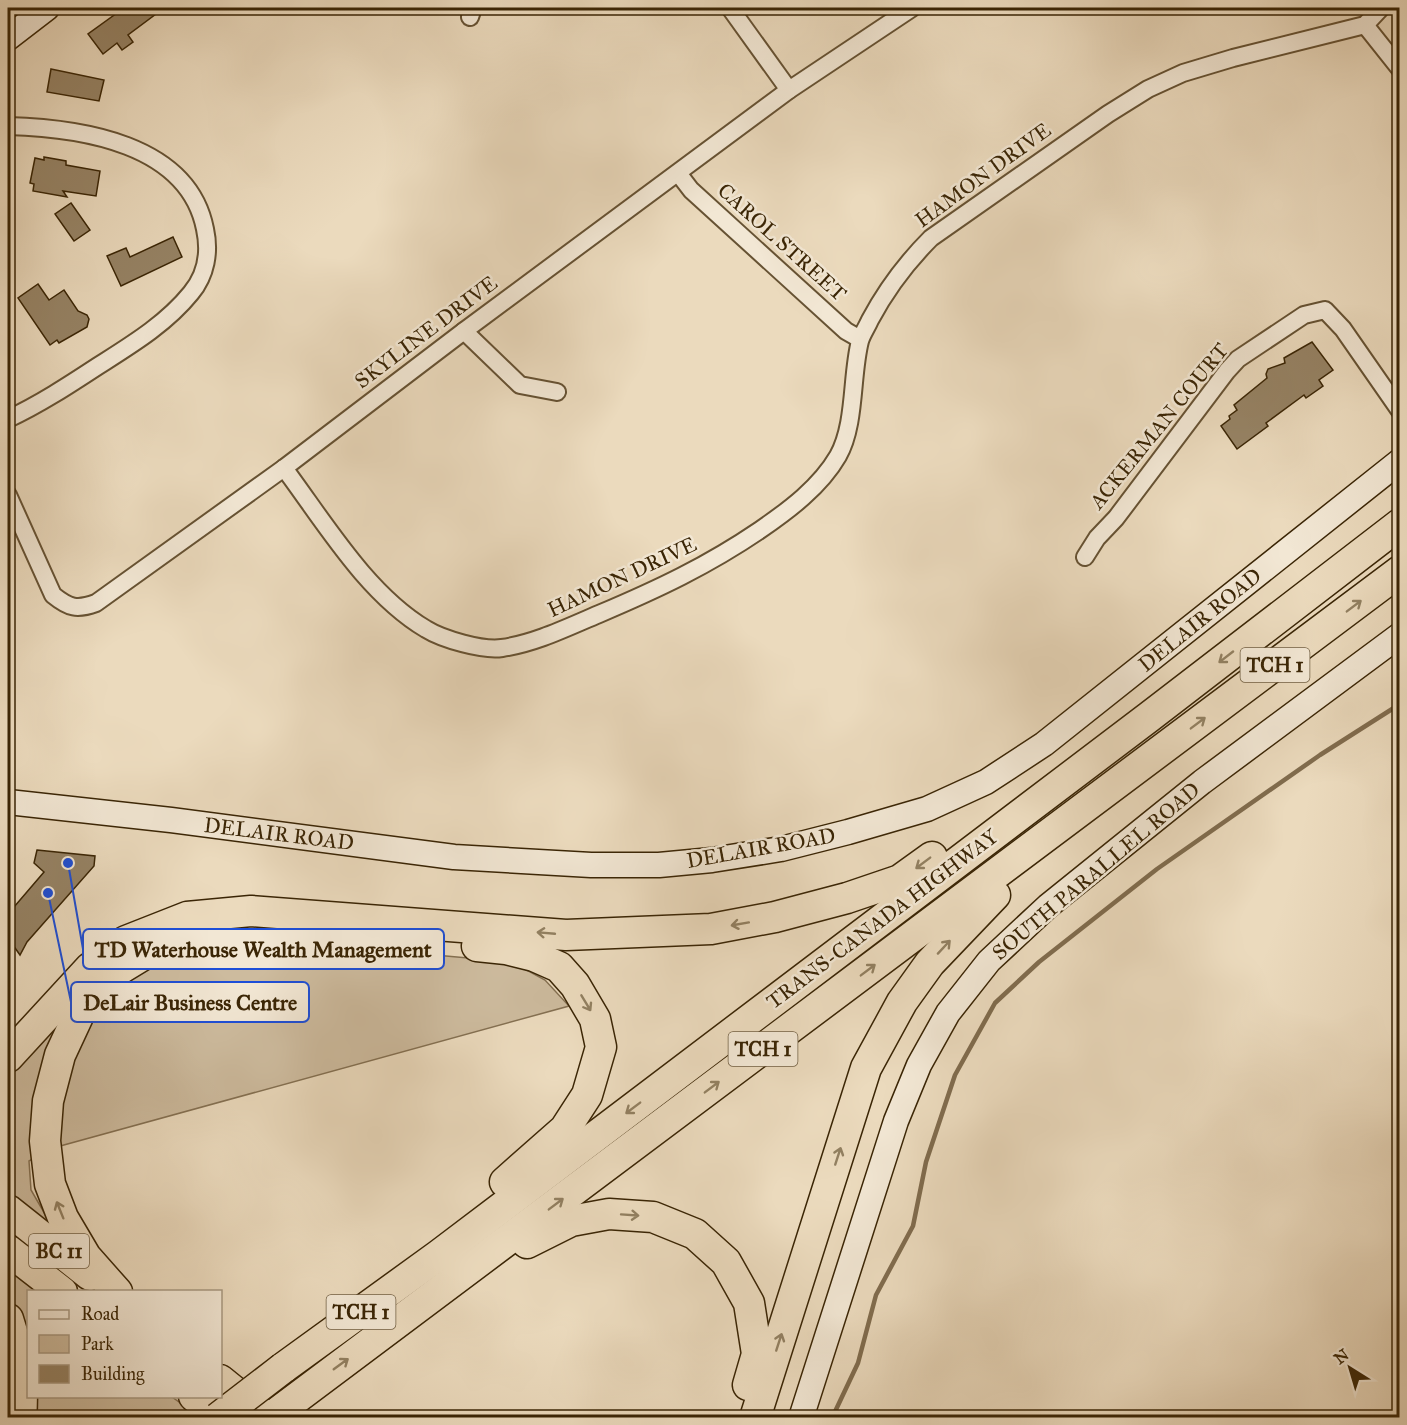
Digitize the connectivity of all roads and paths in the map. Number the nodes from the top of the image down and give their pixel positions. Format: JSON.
{"nodes":[{"id":1,"x":47,"y":8,"type":"edge"},
{"id":2,"x":730,"y":8,"type":"edge"},
{"id":3,"x":912,"y":8,"type":"edge"},
{"id":4,"x":1381,"y":8,"type":"edge"},
{"id":5,"x":1365,"y":25,"type":"junction"},
{"id":6,"x":8,"y":38,"type":"edge"},
{"id":7,"x":1400,"y":69,"type":"edge"},
{"id":8,"x":789,"y":90,"type":"junction"},
{"id":9,"x":11,"y":123,"type":"edge"},
{"id":10,"x":678,"y":173,"type":"junction"},
{"id":11,"x":464,"y":331,"type":"junction"},
{"id":12,"x":860,"y":339,"type":"junction"},
{"id":13,"x":557,"y":392,"type":"dead end"},
{"id":14,"x":1400,"y":411,"type":"edge"},
{"id":15,"x":8,"y":418,"type":"edge"},
{"id":16,"x":1400,"y":461,"type":"edge"},
{"id":17,"x":284,"y":468,"type":"junction"},
{"id":18,"x":8,"y":495,"type":"edge"},
{"id":19,"x":1400,"y":524,"type":"edge"},
{"id":20,"x":1085,"y":557,"type":"dead end"},
{"id":21,"x":1400,"y":571,"type":"edge"},
{"id":22,"x":1400,"y":635,"type":"edge"},
{"id":23,"x":1149,"y":717,"type":"junction"},
{"id":24,"x":1151,"y":758,"type":"junction"},
{"id":25,"x":8,"y":802,"type":"edge"},
{"id":26,"x":8,"y":1057,"type":"edge"},
{"id":27,"x":8,"y":1210,"type":"edge"},
{"id":28,"x":8,"y":1250,"type":"edge"},
{"id":29,"x":439,"y":1255,"type":"junction"},
{"id":30,"x":59,"y":1290,"type":"edge"},
{"id":31,"x":108,"y":1290,"type":"edge"},
{"id":32,"x":115,"y":1290,"type":"edge"},
{"id":33,"x":8,"y":1319,"type":"edge"},
{"id":34,"x":375,"y":1339,"type":"junction"},
{"id":35,"x":222,"y":1382,"type":"edge"},
{"id":36,"x":196,"y":1398,"type":"edge"},
{"id":37,"x":21,"y":1418,"type":"edge"},
{"id":38,"x":219,"y":1418,"type":"edge"},
{"id":39,"x":269,"y":1418,"type":"edge"},
{"id":40,"x":736,"y":1418,"type":"edge"},
{"id":41,"x":755,"y":1418,"type":"edge"},
{"id":42,"x":801,"y":1418,"type":"edge"}],
"edges":[{"from":1,"to":6,"type":"street"},
{"from":2,"to":8,"type":"street"},
{"from":3,"to":8,"type":"street","name":"SKYLINE DRIVE"},
{"from":4,"to":5,"type":"street"},
{"from":5,"to":7,"type":"street"},
{"from":5,"to":12,"type":"street","name":"HAMON DRIVE"},
{"from":8,"to":10,"type":"street","name":"SKYLINE DRIVE"},
{"from":9,"to":15,"type":"street"},
{"from":10,"to":11,"type":"street","name":"SKYLINE DRIVE"},
{"from":10,"to":12,"type":"street","name":"CAROL STREET"},
{"from":11,"to":13,"type":"street"},
{"from":11,"to":17,"type":"street","name":"SKYLINE DRIVE"},
{"from":12,"to":17,"type":"street","name":"HAMON DRIVE"},
{"from":14,"to":20,"type":"street","name":"ACKERMAN COURT"},
{"from":16,"to":25,"type":"street","name":"DELAIR ROAD"},
{"from":17,"to":18,"type":"street","name":"SKYLINE DRIVE"},
{"from":19,"to":23,"type":"highway","name":"TRANS-CANADA HIGHWAY","number":"TCH 1","one_way":true},
{"from":24,"to":21,"type":"highway","name":"TRANS-CANADA HIGHWAY","number":"TCH 1","one_way":true},
{"from":22,"to":42,"type":"street","name":"SOUTH PARALLEL ROAD"},
{"from":23,"to":26,"type":"highway","one_way":true},
{"from":23,"to":29,"type":"highway","name":"TRANS-CANADA HIGHWAY","number":"TCH 1","one_way":true},
{"from":34,"to":24,"type":"highway","name":"TRANS-CANADA HIGHWAY","number":"TCH 1","one_way":true},
{"from":41,"to":24,"type":"highway","one_way":true},
{"from":27,"to":31,"type":"highway","number":"BC 11"},
{"from":28,"to":30,"type":"highway","number":"BC 11"},
{"from":32,"to":29,"type":"highway","one_way":true},
{"from":29,"to":38,"type":"highway","name":"TRANS-CANADA HIGHWAY","number":"TCH 1","bridge":true},
{"from":33,"to":37,"type":"highway"},
{"from":39,"to":34,"type":"highway","name":"TRANS-CANADA HIGHWAY","number":"TCH 1","one_way":true},
{"from":34,"to":40,"type":"highway","one_way":true},
{"from":35,"to":39,"type":"highway"},
{"from":36,"to":38,"type":"highway"}]}
